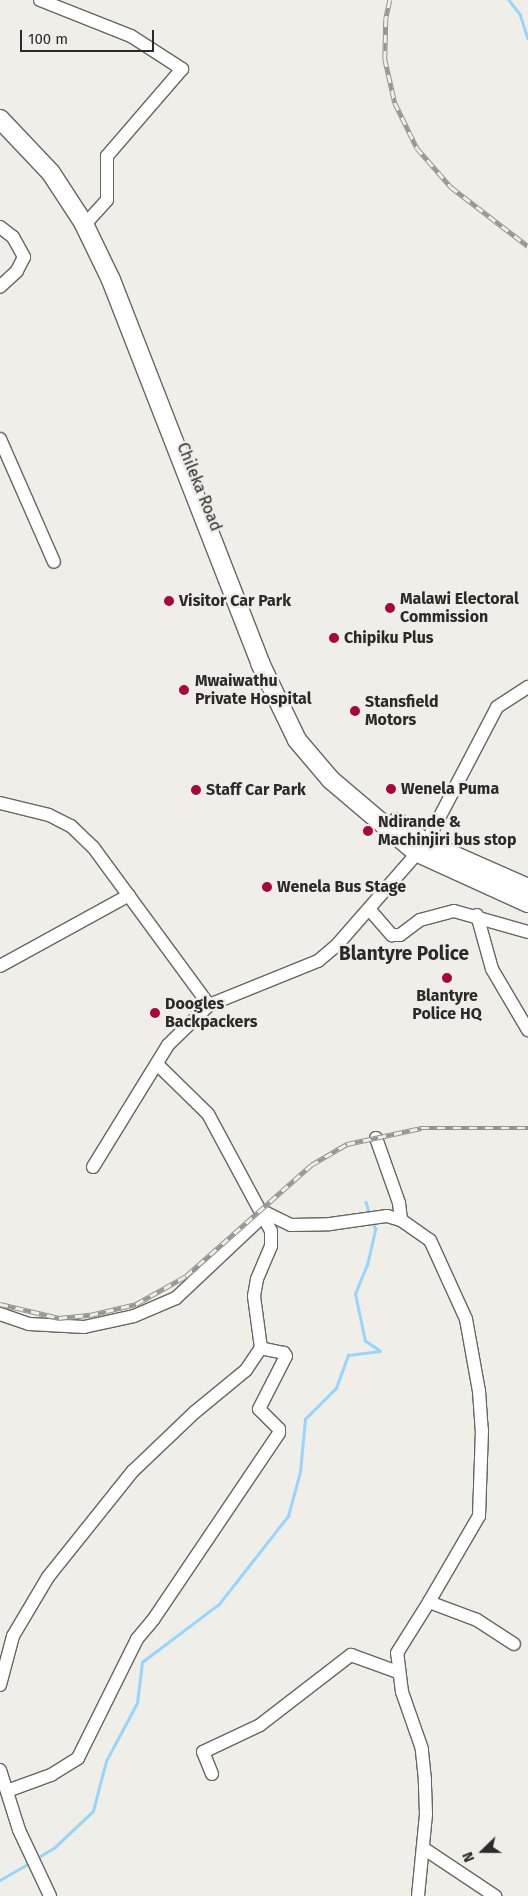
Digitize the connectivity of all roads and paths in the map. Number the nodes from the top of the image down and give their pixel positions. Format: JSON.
{"nodes":[{"id":1,"x":40,"y":0,"type":"edge"},
{"id":2,"x":0,"y":106,"type":"edge"},
{"id":3,"x":0,"y":119,"type":"edge"},
{"id":4,"x":90,"y":218,"type":"junction"},
{"id":5,"x":0,"y":227,"type":"edge"},
{"id":6,"x":0,"y":287,"type":"edge"},
{"id":7,"x":0,"y":439,"type":"edge"},
{"id":8,"x":54,"y":562,"type":"dead end"},
{"id":9,"x":528,"y":687,"type":"edge"},
{"id":10,"x":0,"y":803,"type":"edge"},
{"id":11,"x":421,"y":848,"type":"junction"},
{"id":12,"x":528,"y":888,"type":"edge"},
{"id":13,"x":129,"y":895,"type":"junction"},
{"id":14,"x":528,"y":903,"type":"edge"},
{"id":15,"x":369,"y":909,"type":"junction"},
{"id":16,"x":477,"y":915,"type":"junction"},
{"id":17,"x":528,"y":932,"type":"edge"},
{"id":18,"x":0,"y":966,"type":"edge"},
{"id":19,"x":209,"y":1005,"type":"junction"},
{"id":20,"x":528,"y":1030,"type":"edge"},
{"id":21,"x":158,"y":1065,"type":"junction"},
{"id":22,"x":376,"y":1138,"type":"dead end"},
{"id":23,"x":93,"y":1167,"type":"dead end"},
{"id":24,"x":261,"y":1213,"type":"junction"},
{"id":25,"x":400,"y":1220,"type":"junction"},
{"id":26,"x":0,"y":1314,"type":"edge"},
{"id":27,"x":260,"y":1348,"type":"junction"},
{"id":28,"x":429,"y":1602,"type":"junction"},
{"id":29,"x":514,"y":1644,"type":"dead end"},
{"id":30,"x":398,"y":1672,"type":"junction"},
{"id":31,"x":0,"y":1685,"type":"edge"},
{"id":32,"x":0,"y":1770,"type":"edge"},
{"id":33,"x":212,"y":1774,"type":"dead end"},
{"id":34,"x":4,"y":1787,"type":"edge"},
{"id":35,"x":423,"y":1848,"type":"junction"},
{"id":36,"x":50,"y":1896,"type":"edge"},
{"id":37,"x":418,"y":1896,"type":"edge"},
{"id":38,"x":495,"y":1896,"type":"edge"}],
"edges":[{"from":1,"to":4,"type":"street"},
{"from":2,"to":4,"type":"highway","name":"Chileka Road"},
{"from":3,"to":11,"type":"highway"},
{"from":4,"to":11,"type":"highway","name":"Chileka Road"},
{"from":5,"to":6,"type":"street"},
{"from":7,"to":8,"type":"street"},
{"from":9,"to":11,"type":"street"},
{"from":10,"to":13,"type":"street"},
{"from":11,"to":12,"type":"highway"},
{"from":11,"to":14,"type":"highway"},
{"from":11,"to":15,"type":"street"},
{"from":13,"to":18,"type":"street"},
{"from":13,"to":19,"type":"street"},
{"from":15,"to":16,"type":"street"},
{"from":15,"to":19,"type":"street"},
{"from":16,"to":17,"type":"street"},
{"from":16,"to":20,"type":"street"},
{"from":19,"to":21,"type":"street"},
{"from":21,"to":23,"type":"street"},
{"from":21,"to":24,"type":"street"},
{"from":22,"to":25,"type":"street"},
{"from":24,"to":25,"type":"street"},
{"from":24,"to":26,"type":"street"},
{"from":24,"to":27,"type":"street"},
{"from":25,"to":28,"type":"street"},
{"from":27,"to":31,"type":"street"},
{"from":27,"to":34,"type":"street"},
{"from":28,"to":29,"type":"street"},
{"from":28,"to":30,"type":"street"},
{"from":30,"to":33,"type":"street"},
{"from":30,"to":35,"type":"street"},
{"from":32,"to":34,"type":"street"},
{"from":34,"to":36,"type":"street"},
{"from":35,"to":37,"type":"street"},
{"from":35,"to":38,"type":"street"}]}
